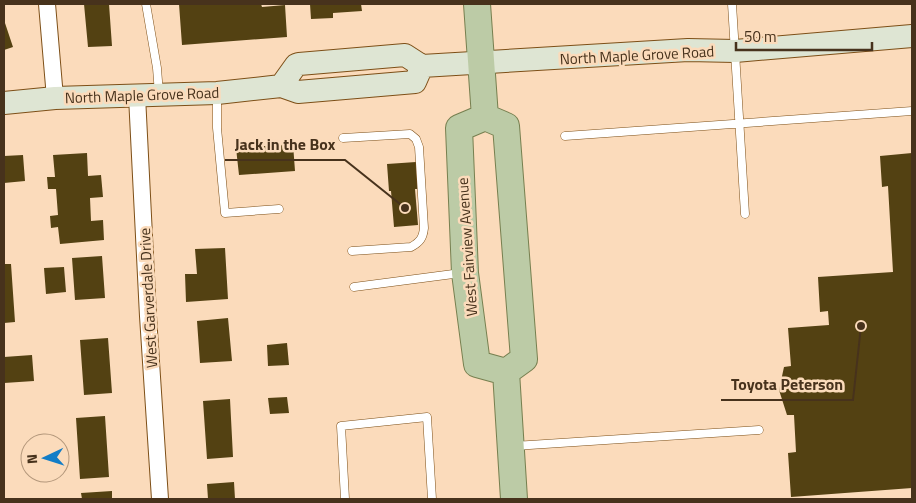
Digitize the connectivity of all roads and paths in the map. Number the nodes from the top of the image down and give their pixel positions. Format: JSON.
{"nodes":[{"id":1,"x":47,"y":4,"type":"edge"},
{"id":2,"x":146,"y":4,"type":"edge"},
{"id":3,"x":477,"y":4,"type":"edge"},
{"id":4,"x":732,"y":4,"type":"edge"},
{"id":5,"x":912,"y":36,"type":"edge"},
{"id":6,"x":735,"y":51,"type":"junction"},
{"id":7,"x":481,"y":62,"type":"junction"},
{"id":8,"x":218,"y":93,"type":"junction"},
{"id":9,"x":148,"y":96,"type":"junction"},
{"id":10,"x":55,"y":98,"type":"junction"},
{"id":11,"x":4,"y":103,"type":"edge"},
{"id":12,"x":912,"y":111,"type":"edge"},
{"id":13,"x":484,"y":117,"type":"junction"},
{"id":14,"x":739,"y":123,"type":"junction"},
{"id":15,"x":565,"y":136,"type":"dead end"},
{"id":16,"x":344,"y":138,"type":"dead end"},
{"id":17,"x":278,"y":209,"type":"dead end"},
{"id":18,"x":745,"y":214,"type":"dead end"},
{"id":19,"x":352,"y":251,"type":"dead end"},
{"id":20,"x":465,"y":273,"type":"junction"},
{"id":21,"x":354,"y":287,"type":"dead end"},
{"id":22,"x":506,"y":372,"type":"junction"},
{"id":23,"x":759,"y":430,"type":"dead end"},
{"id":24,"x":510,"y":446,"type":"junction"},
{"id":25,"x":160,"y":499,"type":"edge"},
{"id":26,"x":346,"y":499,"type":"edge"},
{"id":27,"x":432,"y":499,"type":"edge"},
{"id":28,"x":514,"y":499,"type":"edge"}],
"edges":[{"from":1,"to":10,"type":"street"},
{"from":2,"to":9,"type":"lane"},
{"from":3,"to":7,"type":"main road"},
{"from":4,"to":6,"type":"lane"},
{"from":5,"to":6,"type":"main road","name":"North Maple Grove Road"},
{"from":6,"to":7,"type":"main road","name":"North Maple Grove Road"},
{"from":6,"to":14,"type":"lane"},
{"from":7,"to":8,"type":"main road","name":"North Maple Grove Road"},
{"from":7,"to":13,"type":"main road"},
{"from":8,"to":9,"type":"main road","name":"North Maple Grove Road"},
{"from":8,"to":17,"type":"lane"},
{"from":9,"to":10,"type":"main road","name":"North Maple Grove Road"},
{"from":9,"to":25,"type":"street","name":"West Garverdale Drive"},
{"from":10,"to":11,"type":"main road","name":"North Maple Grove Road"},
{"from":12,"to":14,"type":"lane"},
{"from":13,"to":20,"type":"main road","name":"West Fairview Avenue"},
{"from":13,"to":22,"type":"main road"},
{"from":14,"to":15,"type":"lane"},
{"from":14,"to":18,"type":"lane"},
{"from":16,"to":19,"type":"lane"},
{"from":20,"to":21,"type":"lane"},
{"from":20,"to":22,"type":"main road","name":"West Fairview Avenue"},
{"from":22,"to":24,"type":"main road"},
{"from":23,"to":24,"type":"lane"},
{"from":24,"to":28,"type":"main road"},
{"from":26,"to":27,"type":"lane"}]}
